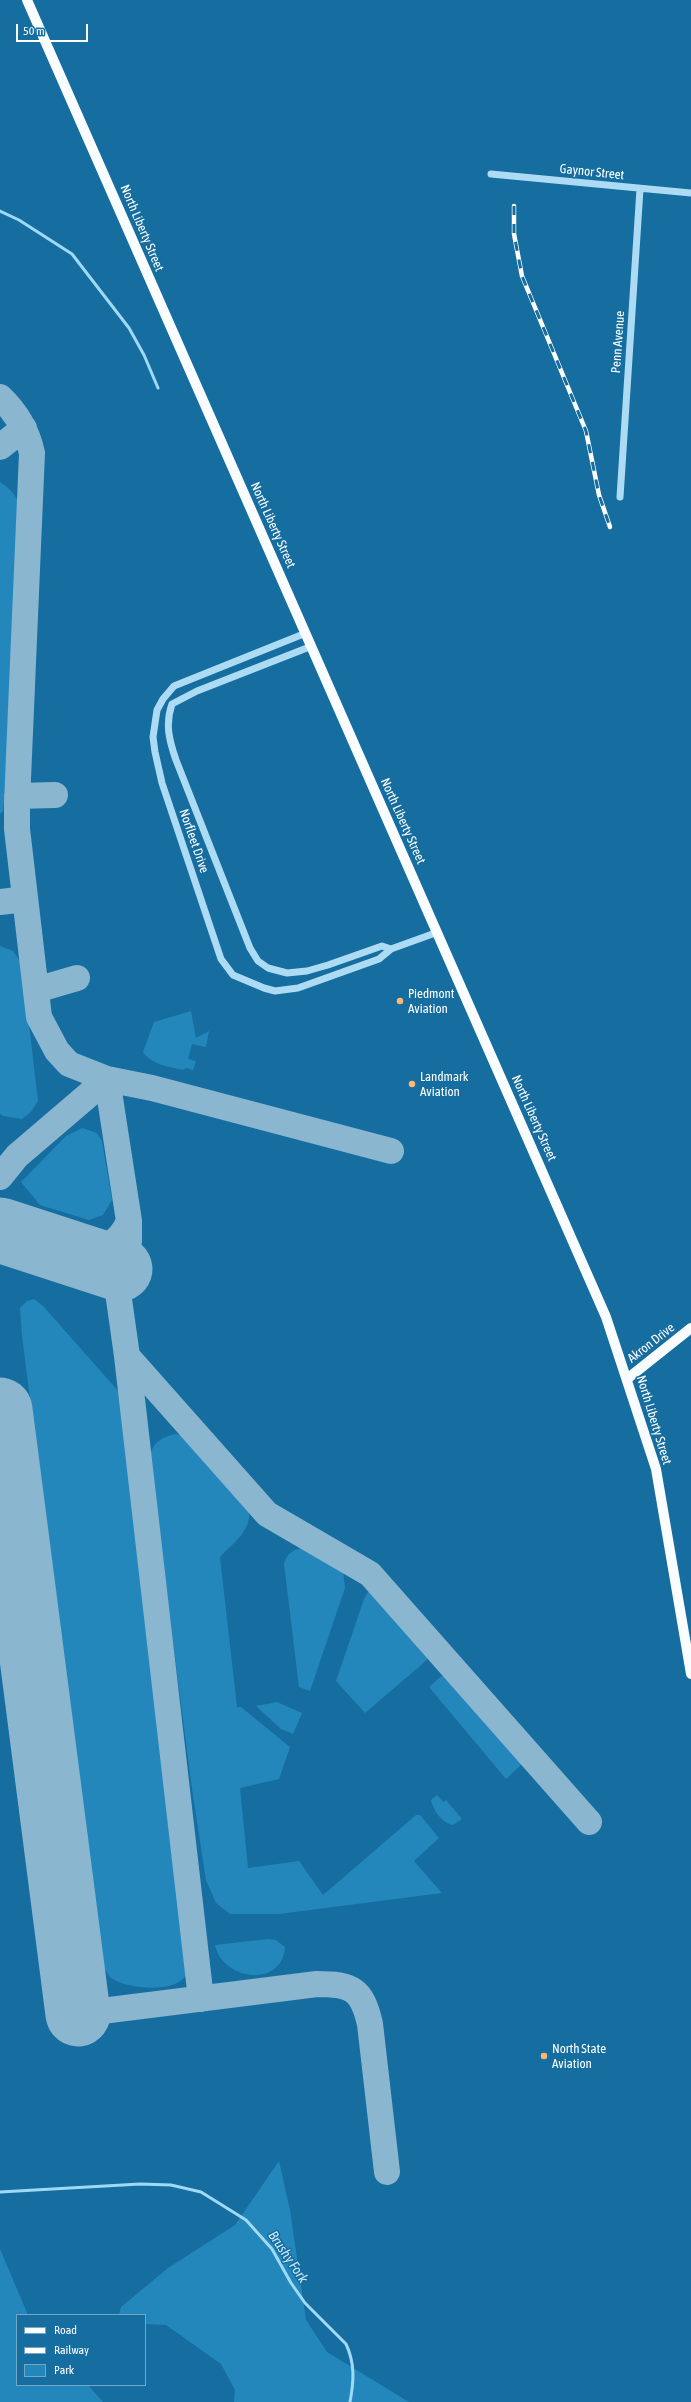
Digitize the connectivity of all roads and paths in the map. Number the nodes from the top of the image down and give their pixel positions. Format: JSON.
{"nodes":[{"id":1,"x":27,"y":0,"type":"edge"},
{"id":2,"x":491,"y":174,"type":"dead end"},
{"id":3,"x":640,"y":190,"type":"junction"},
{"id":4,"x":691,"y":193,"type":"edge"},
{"id":5,"x":620,"y":497,"type":"dead end"},
{"id":6,"x":306,"y":633,"type":"junction"},
{"id":7,"x":312,"y":646,"type":"junction"},
{"id":8,"x":254,"y":654,"type":"junction"},
{"id":9,"x":259,"y":667,"type":"junction"},
{"id":10,"x":180,"y":684,"type":"junction"},
{"id":11,"x":185,"y":696,"type":"junction"},
{"id":12,"x":438,"y":932,"type":"junction"},
{"id":13,"x":391,"y":950,"type":"junction"},
{"id":14,"x":691,"y":1328,"type":"edge"},
{"id":15,"x":627,"y":1379,"type":"junction"},
{"id":16,"x":691,"y":1674,"type":"edge"}],
"edges":[{"from":1,"to":6,"type":"main road","name":"North Liberty Street"},
{"from":2,"to":3,"type":"street","name":"Gaynor Street"},
{"from":3,"to":4,"type":"street","name":"Gaynor Street"},
{"from":3,"to":5,"type":"street","name":"Penn Avenue"},
{"from":6,"to":7,"type":"main road","name":"North Liberty Street"},
{"from":6,"to":8,"type":"street","name":"Norfleet Drive"},
{"from":7,"to":9,"type":"street","name":"Norfleet Drive"},
{"from":7,"to":12,"type":"main road","name":"North Liberty Street"},
{"from":8,"to":9,"type":"street"},
{"from":8,"to":10,"type":"street","name":"Norfleet Drive"},
{"from":9,"to":11,"type":"street","name":"Norfleet Drive"},
{"from":10,"to":11,"type":"street"},
{"from":10,"to":13,"type":"street","name":"Norfleet Drive"},
{"from":11,"to":13,"type":"street","name":"Norfleet Drive"},
{"from":12,"to":13,"type":"street","name":"Norfleet Drive"},
{"from":12,"to":15,"type":"main road","name":"North Liberty Street"},
{"from":14,"to":15,"type":"main road","name":"Akron Drive"},
{"from":15,"to":16,"type":"main road","name":"North Liberty Street"}]}
